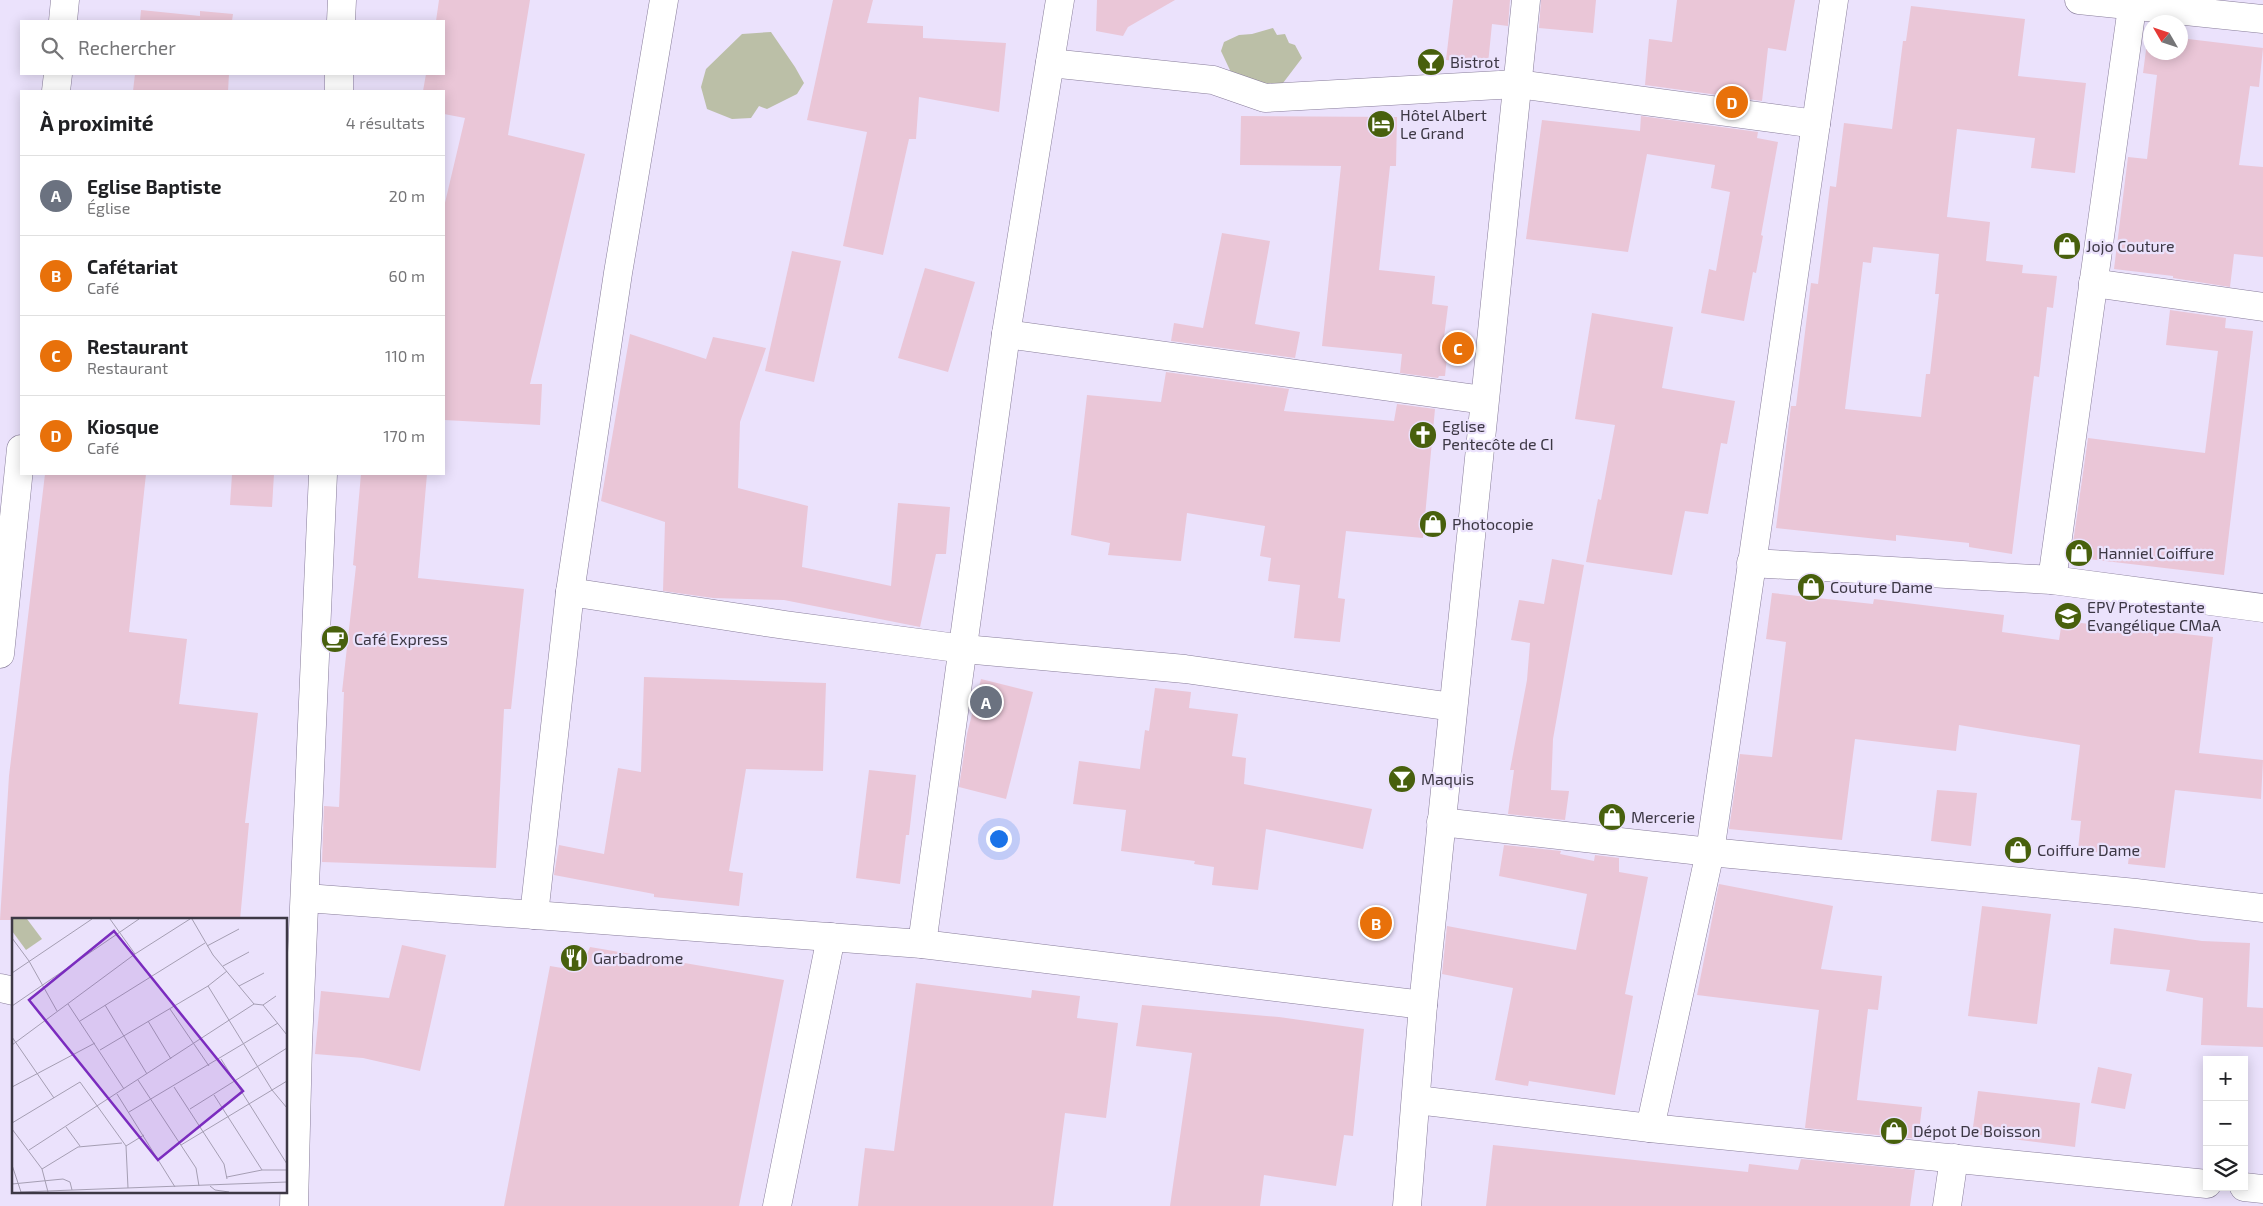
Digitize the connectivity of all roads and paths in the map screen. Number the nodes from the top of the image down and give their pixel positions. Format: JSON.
{"nodes":[{"id":1,"x":65,"y":0,"type":"edge"},
{"id":2,"x":342,"y":0,"type":"edge"},
{"id":3,"x":664,"y":0,"type":"edge"},
{"id":4,"x":1060,"y":0,"type":"edge"},
{"id":5,"x":1526,"y":0,"type":"edge"},
{"id":6,"x":1834,"y":0,"type":"edge"},
{"id":7,"x":2079,"y":0,"type":"edge"},
{"id":8,"x":2132,"y":3,"type":"edge"},
{"id":9,"x":2263,"y":19,"type":"edge"},
{"id":10,"x":63,"y":20,"type":"edge"},
{"id":11,"x":341,"y":20,"type":"edge"},
{"id":12,"x":1050,"y":63,"type":"junction"},
{"id":13,"x":58,"y":75,"type":"edge"},
{"id":14,"x":339,"y":75,"type":"edge"},
{"id":15,"x":1517,"y":84,"type":"junction"},
{"id":16,"x":56,"y":90,"type":"edge"},
{"id":17,"x":339,"y":90,"type":"edge"},
{"id":18,"x":1816,"y":124,"type":"junction"},
{"id":19,"x":2093,"y":283,"type":"junction"},
{"id":20,"x":2263,"y":307,"type":"edge"},
{"id":21,"x":1006,"y":334,"type":"junction"},
{"id":22,"x":1484,"y":400,"type":"junction"},
{"id":23,"x":20,"y":459,"type":"edge"},
{"id":24,"x":323,"y":475,"type":"edge"},
{"id":25,"x":1751,"y":563,"type":"junction"},
{"id":26,"x":2052,"y":580,"type":"junction"},
{"id":27,"x":570,"y":592,"type":"junction"},
{"id":28,"x":2263,"y":608,"type":"edge"},
{"id":29,"x":964,"y":649,"type":"junction"},
{"id":30,"x":0,"y":654,"type":"edge"},
{"id":31,"x":1453,"y":707,"type":"junction"},
{"id":32,"x":1441,"y":822,"type":"junction"},
{"id":33,"x":1710,"y":852,"type":"junction"},
{"id":34,"x":306,"y":898,"type":"junction"},
{"id":35,"x":2263,"y":908,"type":"edge"},
{"id":36,"x":534,"y":915,"type":"junction"},
{"id":37,"x":831,"y":937,"type":"junction"},
{"id":38,"x":922,"y":944,"type":"junction"},
{"id":39,"x":1423,"y":1005,"type":"junction"},
{"id":40,"x":292,"y":1042,"type":"edge"},
{"id":41,"x":1417,"y":1100,"type":"junction"},
{"id":42,"x":1650,"y":1128,"type":"junction"},
{"id":43,"x":1954,"y":1158,"type":"junction"},
{"id":44,"x":2203,"y":1184,"type":"edge"},
{"id":45,"x":2248,"y":1187,"type":"edge"},
{"id":46,"x":2263,"y":1189,"type":"edge"},
{"id":47,"x":294,"y":1206,"type":"edge"},
{"id":48,"x":777,"y":1206,"type":"edge"},
{"id":49,"x":1408,"y":1206,"type":"edge"},
{"id":50,"x":1947,"y":1206,"type":"edge"}],
"edges":[{"from":1,"to":10,"type":"street"},
{"from":2,"to":11,"type":"street"},
{"from":3,"to":27,"type":"street"},
{"from":4,"to":12,"type":"street"},
{"from":5,"to":15,"type":"street"},
{"from":6,"to":18,"type":"street"},
{"from":7,"to":8,"type":"street"},
{"from":8,"to":9,"type":"street"},
{"from":8,"to":19,"type":"street"},
{"from":12,"to":15,"type":"street"},
{"from":12,"to":21,"type":"street"},
{"from":13,"to":16,"type":"street"},
{"from":14,"to":17,"type":"street"},
{"from":15,"to":18,"type":"street"},
{"from":15,"to":22,"type":"street"},
{"from":18,"to":25,"type":"street"},
{"from":19,"to":20,"type":"street"},
{"from":19,"to":26,"type":"street"},
{"from":21,"to":22,"type":"street"},
{"from":21,"to":29,"type":"street"},
{"from":22,"to":31,"type":"street"},
{"from":23,"to":30,"type":"street"},
{"from":24,"to":34,"type":"street"},
{"from":25,"to":26,"type":"street"},
{"from":25,"to":33,"type":"street"},
{"from":26,"to":28,"type":"street"},
{"from":27,"to":29,"type":"street"},
{"from":27,"to":36,"type":"street"},
{"from":29,"to":31,"type":"street"},
{"from":29,"to":38,"type":"street"},
{"from":31,"to":32,"type":"street"},
{"from":32,"to":33,"type":"street"},
{"from":32,"to":39,"type":"street"},
{"from":33,"to":35,"type":"street"},
{"from":33,"to":42,"type":"street"},
{"from":34,"to":36,"type":"street"},
{"from":34,"to":40,"type":"street"},
{"from":36,"to":37,"type":"street"},
{"from":37,"to":38,"type":"street"},
{"from":37,"to":48,"type":"street"},
{"from":38,"to":39,"type":"street"},
{"from":39,"to":41,"type":"street"},
{"from":40,"to":47,"type":"street"},
{"from":41,"to":42,"type":"street"},
{"from":41,"to":49,"type":"street"},
{"from":42,"to":43,"type":"street"},
{"from":43,"to":44,"type":"street"},
{"from":43,"to":50,"type":"street"},
{"from":45,"to":46,"type":"street"}]}
